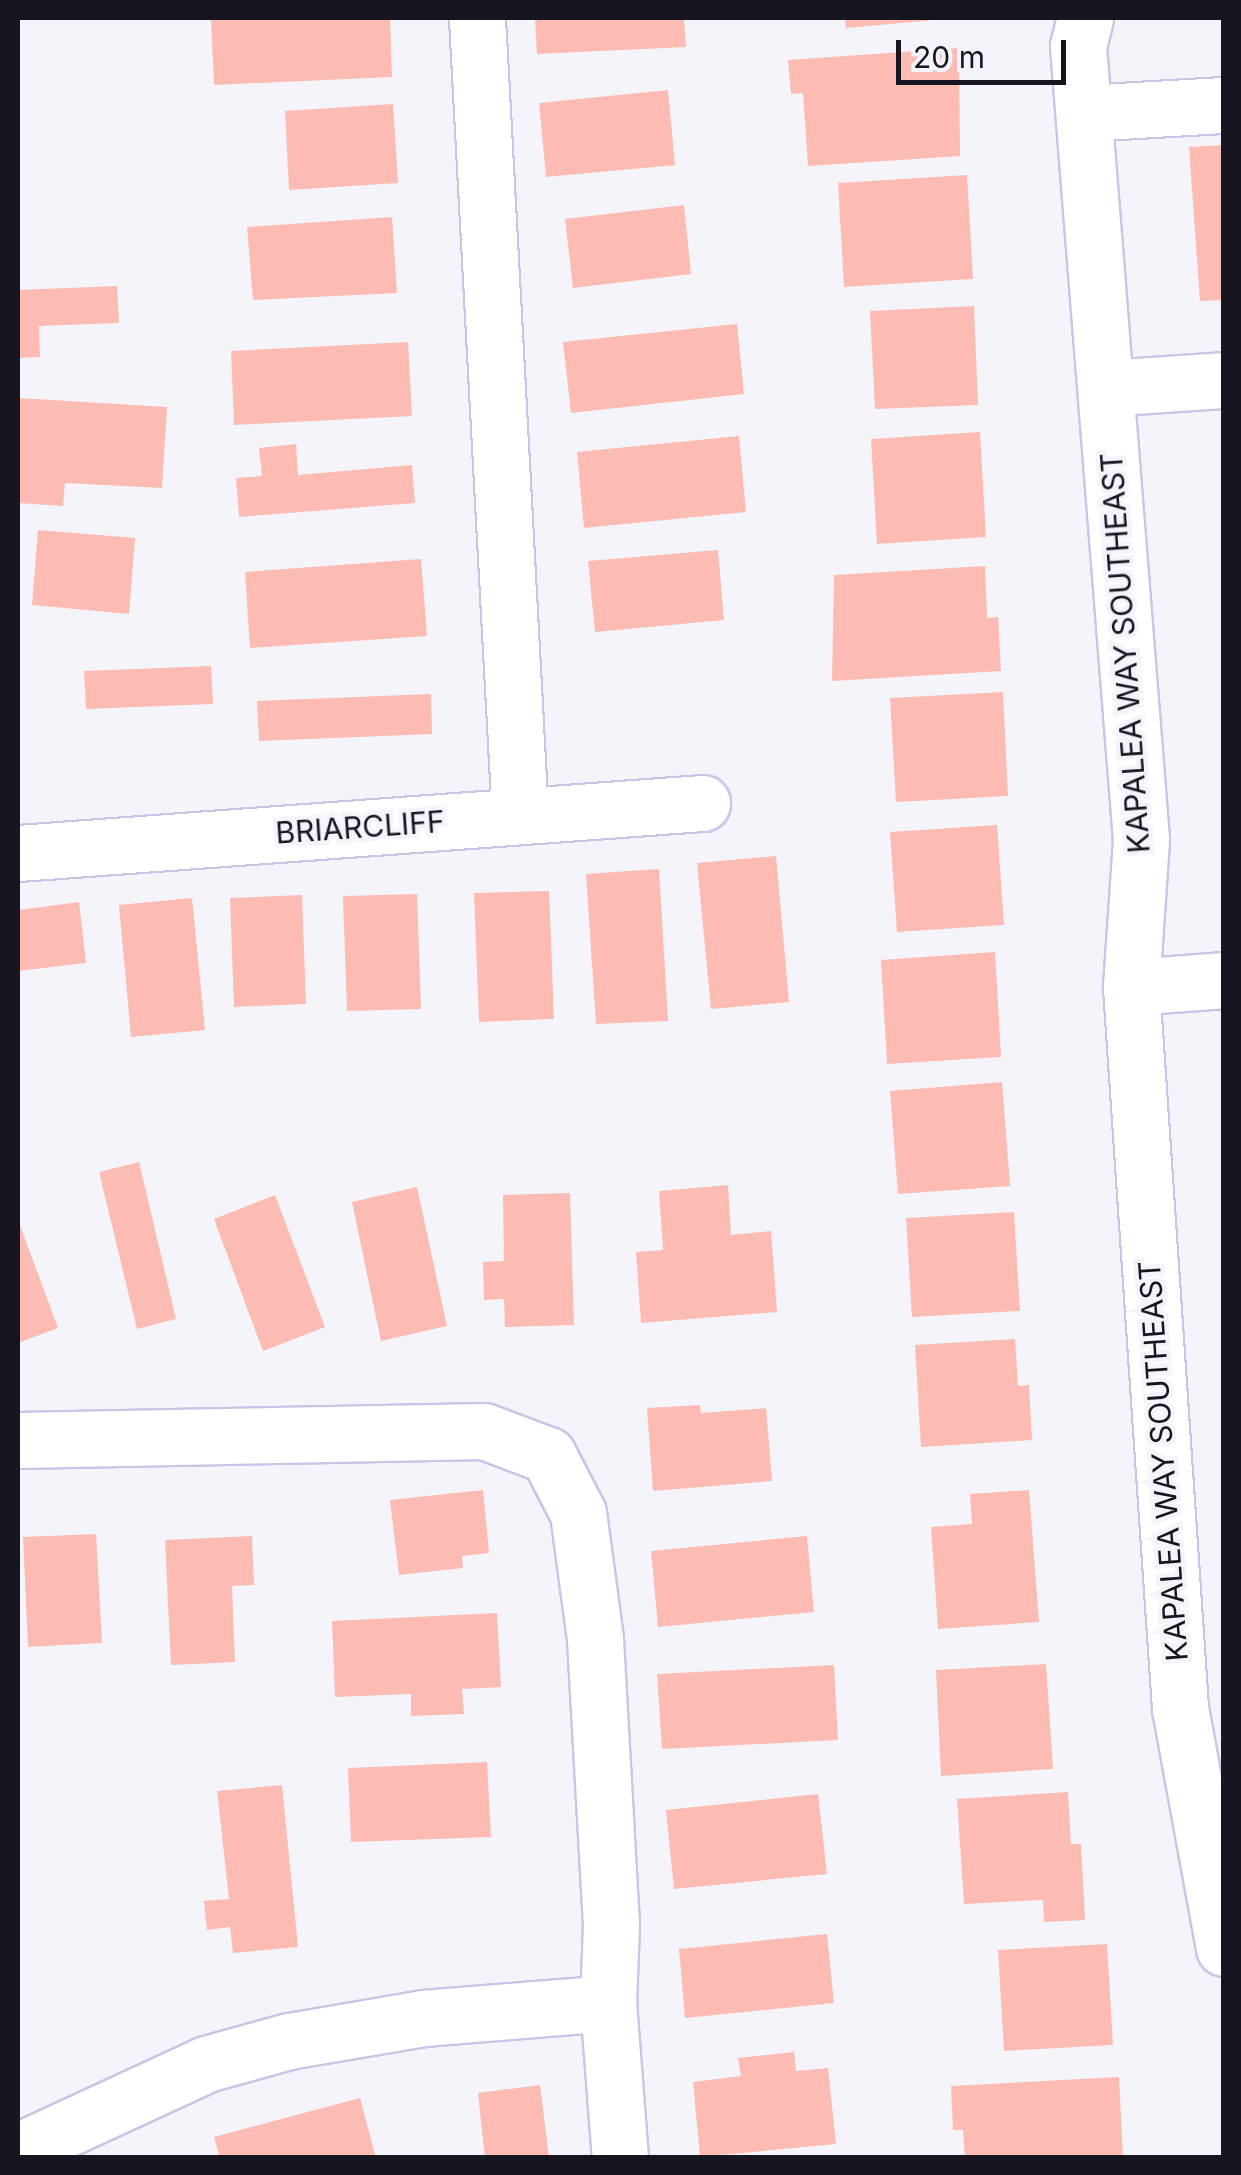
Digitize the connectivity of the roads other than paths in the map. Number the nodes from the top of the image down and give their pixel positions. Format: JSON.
{"nodes":[{"id":1,"x":477,"y":18,"type":"edge"},
{"id":2,"x":1085,"y":18,"type":"edge"},
{"id":3,"x":1224,"y":105,"type":"edge"},
{"id":4,"x":1084,"y":113,"type":"junction"},
{"id":5,"x":1224,"y":380,"type":"edge"},
{"id":6,"x":1106,"y":388,"type":"junction"},
{"id":7,"x":702,"y":803,"type":"dead end"},
{"id":8,"x":520,"y":816,"type":"junction"},
{"id":9,"x":18,"y":852,"type":"edge"},
{"id":10,"x":1224,"y":980,"type":"edge"},
{"id":11,"x":1130,"y":987,"type":"junction"},
{"id":12,"x":18,"y":1440,"type":"edge"},
{"id":13,"x":1198,"y":1741,"type":"edge"},
{"id":14,"x":1224,"y":1948,"type":"edge"},
{"id":15,"x":608,"y":2003,"type":"junction"},
{"id":16,"x":106,"y":2135,"type":"edge"},
{"id":17,"x":18,"y":2151,"type":"edge"},
{"id":18,"x":620,"y":2158,"type":"edge"}],
"edges":[{"from":1,"to":8,"type":"street"},
{"from":2,"to":4,"type":"street","name":"KAPALEA WAY SOUTHEAST"},
{"from":3,"to":4,"type":"street"},
{"from":4,"to":6,"type":"street","name":"KAPALEA WAY SOUTHEAST"},
{"from":5,"to":6,"type":"street"},
{"from":6,"to":11,"type":"street","name":"KAPALEA WAY SOUTHEAST"},
{"from":7,"to":8,"type":"street","name":"BRIARCLIFF"},
{"from":8,"to":9,"type":"street","name":"BRIARCLIFF"},
{"from":10,"to":11,"type":"street"},
{"from":11,"to":13,"type":"street","name":"KAPALEA WAY SOUTHEAST"},
{"from":12,"to":15,"type":"street"},
{"from":13,"to":14,"type":"street","name":"KAPALEA WAY SOUTHEAST"},
{"from":15,"to":16,"type":"street"},
{"from":15,"to":18,"type":"street"},
{"from":16,"to":17,"type":"street"}]}
